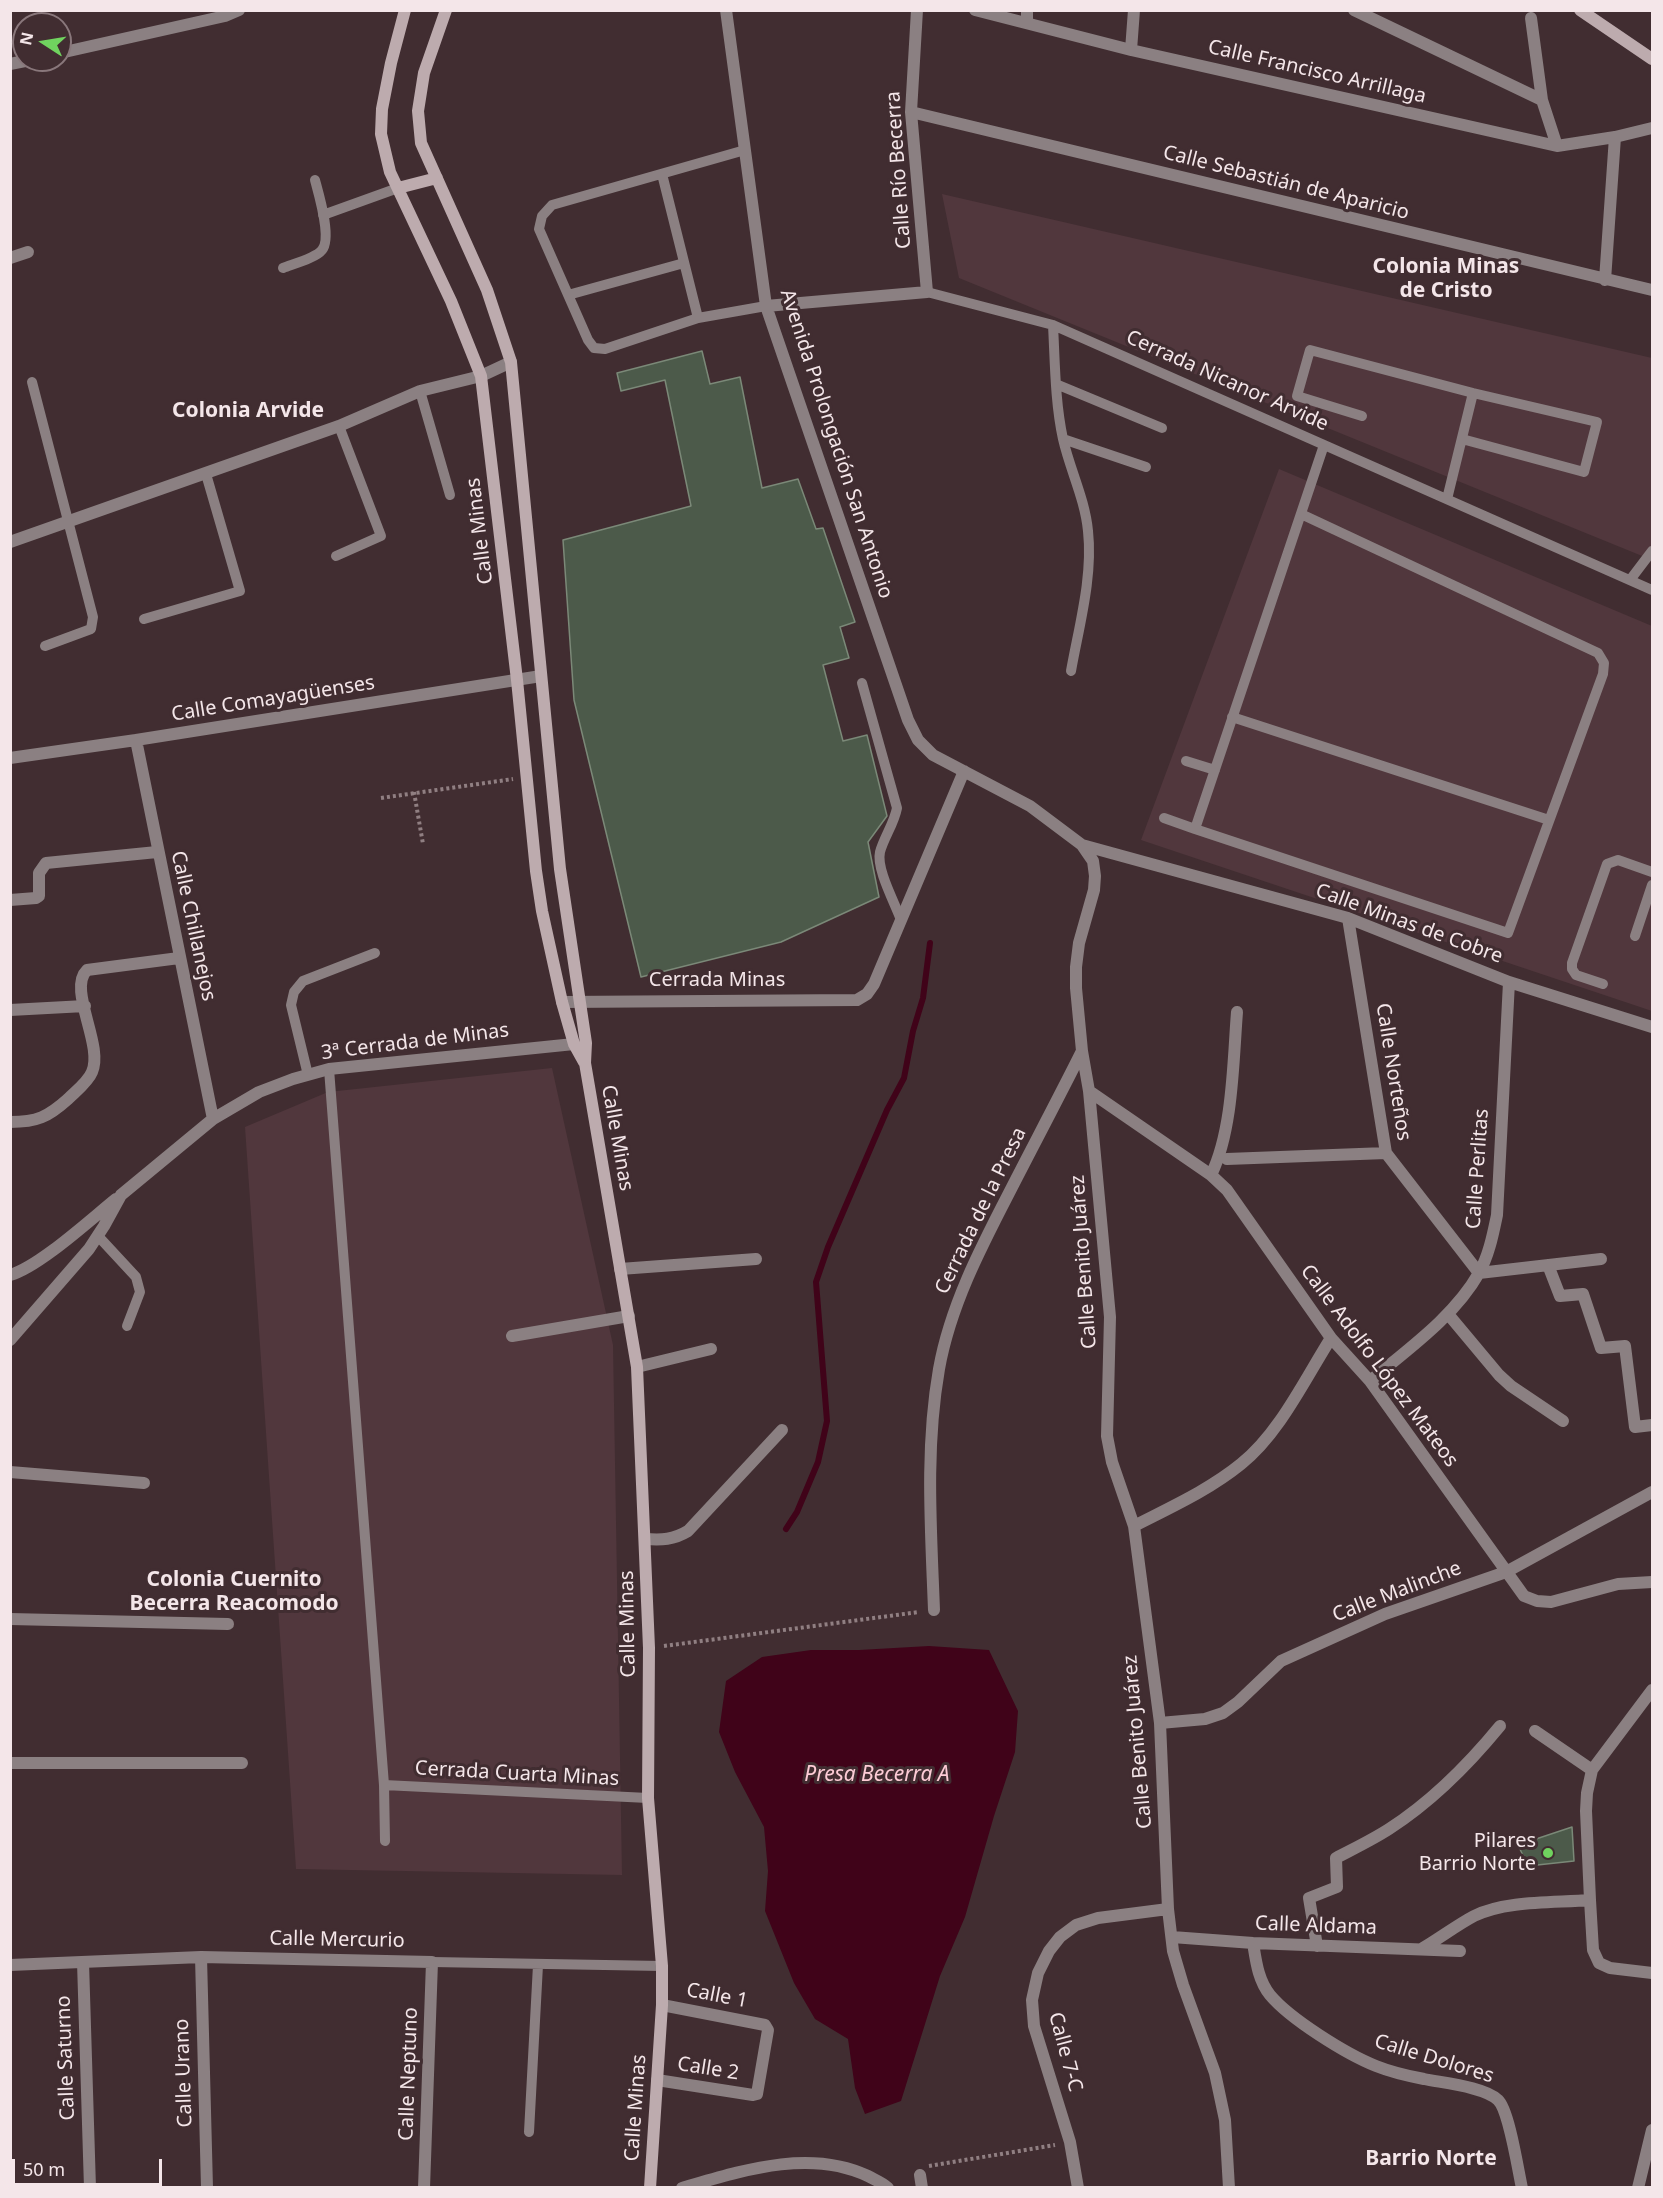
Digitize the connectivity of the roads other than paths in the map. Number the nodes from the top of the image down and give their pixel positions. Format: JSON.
{"nodes":[{"id":1,"x":239,"y":10,"type":"edge"},
{"id":2,"x":405,"y":10,"type":"edge"},
{"id":3,"x":446,"y":10,"type":"edge"},
{"id":4,"x":726,"y":10,"type":"edge"},
{"id":5,"x":917,"y":10,"type":"edge"},
{"id":6,"x":975,"y":10,"type":"edge"},
{"id":7,"x":1134,"y":10,"type":"edge"},
{"id":8,"x":1354,"y":10,"type":"edge"},
{"id":9,"x":1580,"y":10,"type":"edge"},
{"id":10,"x":224,"y":14,"type":"edge"},
{"id":11,"x":1027,"y":17,"type":"edge"},
{"id":12,"x":1531,"y":18,"type":"dead end"},
{"id":13,"x":72,"y":50,"type":"edge"},
{"id":14,"x":1131,"y":50,"type":"junction"},
{"id":15,"x":1653,"y":59,"type":"edge"},
{"id":16,"x":1542,"y":100,"type":"junction"},
{"id":17,"x":911,"y":112,"type":"junction"},
{"id":18,"x":1653,"y":128,"type":"edge"},
{"id":19,"x":1615,"y":137,"type":"junction"},
{"id":20,"x":1557,"y":146,"type":"junction"},
{"id":21,"x":745,"y":150,"type":"junction"},
{"id":22,"x":662,"y":174,"type":"junction"},
{"id":23,"x":437,"y":178,"type":"junction"},
{"id":24,"x":315,"y":180,"type":"dead end"},
{"id":25,"x":398,"y":188,"type":"junction"},
{"id":26,"x":323,"y":215,"type":"junction"},
{"id":27,"x":28,"y":252,"type":"dead end"},
{"id":28,"x":10,"y":258,"type":"edge"},
{"id":29,"x":684,"y":263,"type":"junction"},
{"id":30,"x":283,"y":268,"type":"dead end"},
{"id":31,"x":1605,"y":280,"type":"junction"},
{"id":32,"x":1653,"y":290,"type":"edge"},
{"id":33,"x":927,"y":292,"type":"junction"},
{"id":34,"x":568,"y":295,"type":"junction"},
{"id":35,"x":766,"y":306,"type":"junction"},
{"id":36,"x":698,"y":318,"type":"junction"},
{"id":37,"x":1053,"y":325,"type":"junction"},
{"id":38,"x":512,"y":362,"type":"junction"},
{"id":39,"x":481,"y":376,"type":"junction"},
{"id":40,"x":32,"y":382,"type":"dead end"},
{"id":41,"x":1056,"y":384,"type":"junction"},
{"id":42,"x":420,"y":391,"type":"junction"},
{"id":43,"x":1473,"y":393,"type":"junction"},
{"id":44,"x":1362,"y":416,"type":"dead end"},
{"id":45,"x":339,"y":426,"type":"junction"},
{"id":46,"x":1162,"y":428,"type":"dead end"},
{"id":47,"x":1462,"y":438,"type":"junction"},
{"id":48,"x":1063,"y":439,"type":"junction"},
{"id":49,"x":1324,"y":445,"type":"junction"},
{"id":50,"x":1146,"y":467,"type":"dead end"},
{"id":51,"x":206,"y":474,"type":"junction"},
{"id":52,"x":450,"y":495,"type":"dead end"},
{"id":53,"x":1447,"y":499,"type":"junction"},
{"id":54,"x":1301,"y":514,"type":"junction"},
{"id":55,"x":69,"y":522,"type":"junction"},
{"id":56,"x":10,"y":542,"type":"edge"},
{"id":57,"x":1653,"y":551,"type":"edge"},
{"id":58,"x":336,"y":556,"type":"dead end"},
{"id":59,"x":1630,"y":580,"type":"junction"},
{"id":60,"x":1653,"y":590,"type":"edge"},
{"id":61,"x":144,"y":619,"type":"dead end"},
{"id":62,"x":45,"y":646,"type":"dead end"},
{"id":63,"x":1071,"y":671,"type":"dead end"},
{"id":64,"x":541,"y":676,"type":"junction"},
{"id":65,"x":518,"y":680,"type":"junction"},
{"id":66,"x":862,"y":683,"type":"dead end"},
{"id":67,"x":1232,"y":717,"type":"junction"},
{"id":68,"x":136,"y":740,"type":"junction"},
{"id":69,"x":918,"y":740,"type":"joint"},
{"id":70,"x":10,"y":758,"type":"edge"},
{"id":71,"x":1186,"y":761,"type":"dead end"},
{"id":72,"x":1215,"y":770,"type":"junction"},
{"id":73,"x":964,"y":771,"type":"junction"},
{"id":74,"x":1164,"y":818,"type":"dead end"},
{"id":75,"x":1550,"y":820,"type":"junction"},
{"id":76,"x":1195,"y":829,"type":"junction"},
{"id":77,"x":1082,"y":845,"type":"junction"},
{"id":78,"x":158,"y":852,"type":"junction"},
{"id":79,"x":1653,"y":872,"type":"edge"},
{"id":80,"x":1653,"y":885,"type":"edge"},
{"id":81,"x":10,"y":900,"type":"edge"},
{"id":82,"x":1348,"y":918,"type":"junction"},
{"id":83,"x":901,"y":920,"type":"junction"},
{"id":84,"x":1635,"y":936,"type":"dead end"},
{"id":85,"x":375,"y":953,"type":"dead end"},
{"id":86,"x":179,"y":958,"type":"junction"},
{"id":87,"x":1509,"y":982,"type":"junction"},
{"id":88,"x":1603,"y":984,"type":"dead end"},
{"id":89,"x":578,"y":1001,"type":"junction"},
{"id":90,"x":562,"y":1002,"type":"junction"},
{"id":91,"x":85,"y":1006,"type":"junction"},
{"id":92,"x":10,"y":1010,"type":"edge"},
{"id":93,"x":1237,"y":1012,"type":"dead end"},
{"id":94,"x":1653,"y":1027,"type":"edge"},
{"id":95,"x":574,"y":1044,"type":"junction"},
{"id":96,"x":1082,"y":1052,"type":"junction"},
{"id":97,"x":585,"y":1063,"type":"junction"},
{"id":98,"x":329,"y":1069,"type":"junction"},
{"id":99,"x":308,"y":1075,"type":"junction"},
{"id":100,"x":1089,"y":1091,"type":"junction"},
{"id":101,"x":213,"y":1119,"type":"junction"},
{"id":102,"x":10,"y":1122,"type":"edge"},
{"id":103,"x":1386,"y":1153,"type":"junction"},
{"id":104,"x":1227,"y":1159,"type":"dead end"},
{"id":105,"x":1211,"y":1175,"type":"junction"},
{"id":106,"x":121,"y":1196,"type":"junction"},
{"id":107,"x":98,"y":1236,"type":"junction"},
{"id":108,"x":756,"y":1259,"type":"dead end"},
{"id":109,"x":1601,"y":1259,"type":"dead end"},
{"id":110,"x":1548,"y":1265,"type":"junction"},
{"id":111,"x":620,"y":1269,"type":"junction"},
{"id":112,"x":1479,"y":1273,"type":"junction"},
{"id":113,"x":10,"y":1275,"type":"edge"},
{"id":114,"x":1448,"y":1314,"type":"junction"},
{"id":115,"x":629,"y":1316,"type":"junction"},
{"id":116,"x":127,"y":1326,"type":"dead end"},
{"id":117,"x":512,"y":1336,"type":"dead end"},
{"id":118,"x":1331,"y":1338,"type":"junction"},
{"id":119,"x":10,"y":1340,"type":"edge"},
{"id":120,"x":711,"y":1349,"type":"dead end"},
{"id":121,"x":637,"y":1367,"type":"junction"},
{"id":122,"x":1370,"y":1381,"type":"junction"},
{"id":123,"x":1563,"y":1421,"type":"dead end"},
{"id":124,"x":1653,"y":1425,"type":"edge"},
{"id":125,"x":782,"y":1430,"type":"dead end"},
{"id":126,"x":10,"y":1472,"type":"edge"},
{"id":127,"x":144,"y":1483,"type":"dead end"},
{"id":128,"x":1653,"y":1492,"type":"edge"},
{"id":129,"x":1134,"y":1526,"type":"junction"},
{"id":130,"x":645,"y":1539,"type":"junction"},
{"id":131,"x":1506,"y":1572,"type":"junction"},
{"id":132,"x":1653,"y":1582,"type":"edge"},
{"id":133,"x":934,"y":1610,"type":"road end"},
{"id":134,"x":10,"y":1619,"type":"edge"},
{"id":135,"x":228,"y":1624,"type":"dead end"},
{"id":136,"x":1653,"y":1690,"type":"edge"},
{"id":137,"x":1160,"y":1723,"type":"junction"},
{"id":138,"x":1500,"y":1726,"type":"dead end"},
{"id":139,"x":1535,"y":1731,"type":"dead end"},
{"id":140,"x":10,"y":1763,"type":"edge"},
{"id":141,"x":242,"y":1763,"type":"dead end"},
{"id":142,"x":1592,"y":1770,"type":"junction"},
{"id":143,"x":384,"y":1785,"type":"junction"},
{"id":144,"x":648,"y":1798,"type":"junction"},
{"id":145,"x":385,"y":1841,"type":"dead end"},
{"id":146,"x":1590,"y":1900,"type":"junction"},
{"id":147,"x":1168,"y":1909,"type":"junction"},
{"id":148,"x":1172,"y":1937,"type":"junction"},
{"id":149,"x":1253,"y":1943,"type":"junction"},
{"id":150,"x":1317,"y":1946,"type":"junction"},
{"id":151,"x":1423,"y":1948,"type":"junction"},
{"id":152,"x":1460,"y":1951,"type":"dead end"},
{"id":153,"x":201,"y":1957,"type":"junction"},
{"id":154,"x":83,"y":1962,"type":"junction"},
{"id":155,"x":432,"y":1962,"type":"junction"},
{"id":156,"x":10,"y":1965,"type":"edge"},
{"id":157,"x":538,"y":1965,"type":"junction"},
{"id":158,"x":662,"y":1966,"type":"junction"},
{"id":159,"x":1653,"y":1973,"type":"edge"},
{"id":160,"x":662,"y":2005,"type":"junction"},
{"id":161,"x":657,"y":2080,"type":"junction"},
{"id":162,"x":753,"y":2096,"type":"joint"},
{"id":163,"x":1653,"y":2130,"type":"edge"},
{"id":164,"x":529,"y":2132,"type":"dead end"},
{"id":165,"x":90,"y":2187,"type":"edge"},
{"id":166,"x":207,"y":2187,"type":"edge"},
{"id":167,"x":424,"y":2187,"type":"edge"},
{"id":168,"x":650,"y":2187,"type":"edge"},
{"id":169,"x":682,"y":2187,"type":"edge"},
{"id":170,"x":888,"y":2187,"type":"edge"},
{"id":171,"x":1078,"y":2187,"type":"edge"},
{"id":172,"x":1229,"y":2187,"type":"edge"},
{"id":173,"x":1522,"y":2187,"type":"edge"},
{"id":174,"x":1638,"y":2187,"type":"edge"}],
"edges":[{"from":1,"to":10,"type":"street"},
{"from":2,"to":25,"type":"street","name":"Calle Minas"},
{"from":3,"to":23,"type":"street","name":"Calle Minas"},
{"from":4,"to":21,"type":"street","name":"Avenida Prolongación San Antonio"},
{"from":5,"to":17,"type":"street","name":"Calle Río Becerra"},
{"from":6,"to":11,"type":"street","name":"Calle Francisco Arrillaga"},
{"from":7,"to":14,"type":"street"},
{"from":8,"to":16,"type":"street"},
{"from":9,"to":15,"type":"street"},
{"from":10,"to":13,"type":"street"},
{"from":11,"to":14,"type":"street","name":"Calle Francisco Arrillaga"},
{"from":12,"to":16,"type":"street"},
{"from":14,"to":20,"type":"street","name":"Calle Francisco Arrillaga"},
{"from":16,"to":20,"type":"street"},
{"from":17,"to":31,"type":"street","name":"Calle Sebastián de Aparicio"},
{"from":17,"to":33,"type":"street","name":"Calle Río Becerra"},
{"from":18,"to":19,"type":"street","name":"Calle Francisco Arrillaga"},
{"from":19,"to":20,"type":"street","name":"Calle Francisco Arrillaga"},
{"from":19,"to":31,"type":"street"},
{"from":21,"to":22,"type":"lane"},
{"from":21,"to":35,"type":"street","name":"Avenida Prolongación San Antonio"},
{"from":22,"to":29,"type":"lane"},
{"from":22,"to":34,"type":"lane"},
{"from":23,"to":25,"type":"street"},
{"from":23,"to":38,"type":"street","name":"Calle Minas"},
{"from":24,"to":26,"type":"lane"},
{"from":25,"to":26,"type":"lane"},
{"from":25,"to":39,"type":"street","name":"Calle Minas"},
{"from":26,"to":30,"type":"lane"},
{"from":27,"to":28,"type":"street"},
{"from":29,"to":34,"type":"lane"},
{"from":29,"to":36,"type":"lane"},
{"from":31,"to":32,"type":"street","name":"Calle Sebastián de Aparicio"},
{"from":33,"to":35,"type":"street","name":"Cerrada Nicanor Arvide"},
{"from":33,"to":37,"type":"lane","name":"Cerrada Nicanor Arvide"},
{"from":34,"to":36,"type":"lane"},
{"from":35,"to":36,"type":"lane"},
{"from":35,"to":69,"type":"street","name":"Avenida Prolongación San Antonio"},
{"from":37,"to":41,"type":"lane"},
{"from":37,"to":49,"type":"lane","name":"Cerrada Nicanor Arvide"},
{"from":38,"to":39,"type":"street"},
{"from":38,"to":64,"type":"street","name":"Calle Minas"},
{"from":39,"to":42,"type":"street"},
{"from":39,"to":65,"type":"street","name":"Calle Minas"},
{"from":40,"to":55,"type":"lane"},
{"from":41,"to":46,"type":"lane"},
{"from":41,"to":48,"type":"lane"},
{"from":42,"to":45,"type":"street"},
{"from":42,"to":52,"type":"lane"},
{"from":43,"to":44,"type":"lane"},
{"from":43,"to":47,"type":"lane"},
{"from":43,"to":47,"type":"lane"},
{"from":45,"to":51,"type":"street"},
{"from":45,"to":58,"type":"lane"},
{"from":47,"to":53,"type":"lane"},
{"from":48,"to":50,"type":"lane"},
{"from":48,"to":63,"type":"lane"},
{"from":49,"to":53,"type":"lane","name":"Cerrada Nicanor Arvide"},
{"from":49,"to":54,"type":"lane"},
{"from":51,"to":55,"type":"street"},
{"from":51,"to":61,"type":"lane"},
{"from":53,"to":59,"type":"lane","name":"Cerrada Nicanor Arvide"},
{"from":54,"to":67,"type":"lane"},
{"from":54,"to":75,"type":"lane"},
{"from":55,"to":56,"type":"street"},
{"from":55,"to":62,"type":"lane"},
{"from":57,"to":59,"type":"lane"},
{"from":59,"to":60,"type":"lane","name":"Cerrada Nicanor Arvide"},
{"from":64,"to":65,"type":"street","name":"Calle Comayagüenses"},
{"from":64,"to":89,"type":"street","name":"Calle Minas"},
{"from":65,"to":68,"type":"street","name":"Calle Comayagüenses"},
{"from":65,"to":90,"type":"street","name":"Calle Minas"},
{"from":66,"to":83,"type":"lane"},
{"from":67,"to":72,"type":"lane"},
{"from":67,"to":75,"type":"lane"},
{"from":68,"to":70,"type":"street","name":"Calle Comayagüenses"},
{"from":68,"to":78,"type":"street","name":"Calle Chillanejos"},
{"from":69,"to":73,"type":"street","name":"Calle Benito Juárez"},
{"from":71,"to":72,"type":"lane"},
{"from":72,"to":76,"type":"lane"},
{"from":73,"to":77,"type":"street","name":"Calle Benito Juárez"},
{"from":73,"to":83,"type":"street"},
{"from":74,"to":76,"type":"lane"},
{"from":75,"to":76,"type":"lane"},
{"from":77,"to":82,"type":"street","name":"Calle Minas de Cobre"},
{"from":77,"to":96,"type":"street","name":"Calle Benito Juárez"},
{"from":78,"to":81,"type":"street"},
{"from":78,"to":86,"type":"street","name":"Calle Chillanejos"},
{"from":79,"to":88,"type":"lane"},
{"from":80,"to":84,"type":"lane"},
{"from":82,"to":87,"type":"street","name":"Calle Minas de Cobre"},
{"from":82,"to":103,"type":"street","name":"Calle Norteños"},
{"from":83,"to":89,"type":"street","name":"Cerrada Minas"},
{"from":85,"to":99,"type":"lane"},
{"from":86,"to":91,"type":"street"},
{"from":86,"to":101,"type":"street","name":"Calle Chillanejos"},
{"from":87,"to":94,"type":"street","name":"Calle Minas de Cobre"},
{"from":87,"to":112,"type":"street","name":"Calle Perlitas"},
{"from":89,"to":90,"type":"street","name":"Cerrada Minas"},
{"from":89,"to":97,"type":"street","name":"Calle Minas"},
{"from":90,"to":95,"type":"street","name":"Calle Minas"},
{"from":91,"to":92,"type":"street"},
{"from":91,"to":102,"type":"street"},
{"from":93,"to":105,"type":"street"},
{"from":95,"to":97,"type":"street","name":"Calle Minas"},
{"from":95,"to":98,"type":"street","name":"3ª Cerrada de Minas"},
{"from":96,"to":100,"type":"street","name":"Calle Benito Juárez"},
{"from":96,"to":133,"type":"street","name":"Cerrada de la Presa"},
{"from":97,"to":111,"type":"street","name":"Calle Minas"},
{"from":98,"to":99,"type":"street","name":"3ª Cerrada de Minas"},
{"from":98,"to":143,"type":"lane"},
{"from":99,"to":101,"type":"street","name":"3ª Cerrada de Minas"},
{"from":100,"to":105,"type":"street","name":"Calle Adolfo López Mateos"},
{"from":100,"to":129,"type":"street","name":"Calle Benito Juárez"},
{"from":101,"to":106,"type":"street","name":"3ª Cerrada de Minas"},
{"from":103,"to":104,"type":"street"},
{"from":103,"to":112,"type":"street","name":"Calle Norteños"},
{"from":105,"to":118,"type":"street","name":"Calle Adolfo López Mateos"},
{"from":106,"to":107,"type":"street","name":"3ª Cerrada de Minas"},
{"from":106,"to":113,"type":"street"},
{"from":107,"to":116,"type":"lane"},
{"from":107,"to":119,"type":"street","name":"3ª Cerrada de Minas"},
{"from":108,"to":111,"type":"street"},
{"from":109,"to":110,"type":"street"},
{"from":110,"to":112,"type":"street"},
{"from":110,"to":124,"type":"street"},
{"from":111,"to":115,"type":"street","name":"Calle Minas"},
{"from":112,"to":114,"type":"street","name":"Calle Perlitas"},
{"from":114,"to":122,"type":"street","name":"Calle Perlitas"},
{"from":114,"to":123,"type":"street"},
{"from":115,"to":117,"type":"street"},
{"from":115,"to":121,"type":"street","name":"Calle Minas"},
{"from":118,"to":122,"type":"street","name":"Calle Adolfo López Mateos"},
{"from":118,"to":129,"type":"street"},
{"from":120,"to":121,"type":"street"},
{"from":121,"to":130,"type":"street","name":"Calle Minas"},
{"from":122,"to":131,"type":"street","name":"Calle Adolfo López Mateos"},
{"from":125,"to":130,"type":"street"},
{"from":126,"to":127,"type":"street"},
{"from":128,"to":131,"type":"street","name":"Calle Malinche"},
{"from":129,"to":137,"type":"street","name":"Calle Benito Juárez"},
{"from":130,"to":144,"type":"street","name":"Calle Minas"},
{"from":131,"to":132,"type":"street","name":"Calle Adolfo López Mateos"},
{"from":131,"to":137,"type":"street","name":"Calle Malinche"},
{"from":134,"to":135,"type":"street"},
{"from":136,"to":142,"type":"street"},
{"from":137,"to":147,"type":"street","name":"Calle Benito Juárez"},
{"from":138,"to":150,"type":"street"},
{"from":139,"to":142,"type":"street"},
{"from":140,"to":141,"type":"street"},
{"from":142,"to":146,"type":"street"},
{"from":143,"to":144,"type":"lane","name":"Cerrada Cuarta Minas"},
{"from":143,"to":145,"type":"lane"},
{"from":144,"to":158,"type":"street","name":"Calle Minas"},
{"from":146,"to":151,"type":"street"},
{"from":146,"to":159,"type":"street"},
{"from":147,"to":148,"type":"street","name":"Calle Benito Juárez"},
{"from":147,"to":171,"type":"street","name":"Calle 7-C"},
{"from":148,"to":149,"type":"street","name":"Calle Aldama"},
{"from":148,"to":172,"type":"street","name":"Calle Benito Juárez"},
{"from":149,"to":150,"type":"street","name":"Calle Aldama"},
{"from":149,"to":173,"type":"street","name":"Calle Dolores"},
{"from":150,"to":151,"type":"street","name":"Calle Aldama"},
{"from":151,"to":152,"type":"street","name":"Calle Aldama"},
{"from":153,"to":154,"type":"street","name":"Calle Mercurio"},
{"from":153,"to":155,"type":"street","name":"Calle Mercurio"},
{"from":153,"to":166,"type":"street","name":"Calle Urano"},
{"from":154,"to":156,"type":"street","name":"Calle Mercurio"},
{"from":154,"to":165,"type":"street","name":"Calle Saturno"},
{"from":155,"to":157,"type":"lane","name":"Calle Mercurio"},
{"from":155,"to":167,"type":"street","name":"Calle Neptuno"},
{"from":157,"to":158,"type":"lane","name":"Calle Mercurio"},
{"from":157,"to":164,"type":"lane"},
{"from":158,"to":160,"type":"street","name":"Calle Minas"},
{"from":160,"to":161,"type":"street","name":"Calle Minas"},
{"from":160,"to":162,"type":"street","name":"Calle 1"},
{"from":161,"to":162,"type":"street","name":"Calle 2"},
{"from":161,"to":168,"type":"street","name":"Calle Minas"},
{"from":163,"to":174,"type":"street"},
{"from":169,"to":170,"type":"street"}]}
